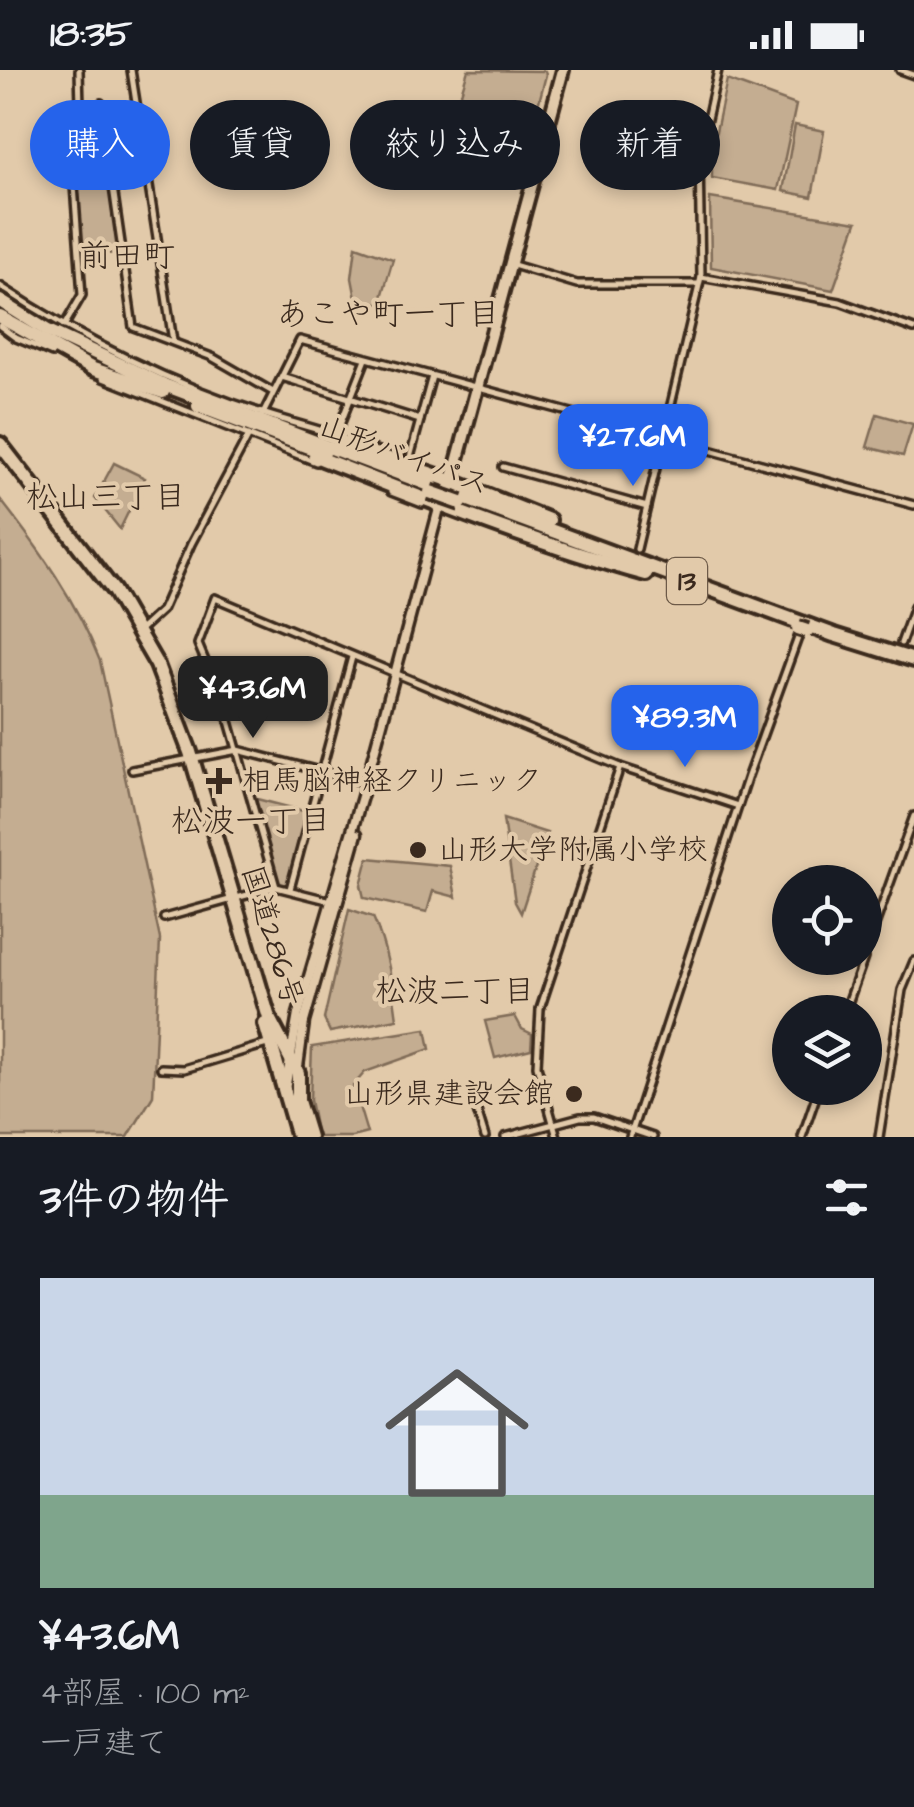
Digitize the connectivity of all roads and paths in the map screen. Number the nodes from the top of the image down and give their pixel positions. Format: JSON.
{"nodes":[{"id":1,"x":79,"y":70,"type":"edge"},
{"id":2,"x":132,"y":70,"type":"edge"},
{"id":3,"x":560,"y":70,"type":"edge"},
{"id":4,"x":718,"y":70,"type":"edge"},
{"id":5,"x":900,"y":70,"type":"edge"},
{"id":6,"x":914,"y":75,"type":"edge"},
{"id":7,"x":80,"y":100,"type":"edge"},
{"id":8,"x":74,"y":190,"type":"edge"},
{"id":9,"x":112,"y":190,"type":"edge"},
{"id":10,"x":509,"y":264,"type":"junction"},
{"id":11,"x":700,"y":280,"type":"junction"},
{"id":12,"x":0,"y":298,"type":"edge"},
{"id":13,"x":0,"y":317,"type":"edge"},
{"id":14,"x":0,"y":326,"type":"edge"},
{"id":15,"x":64,"y":326,"type":"junction"},
{"id":16,"x":914,"y":328,"type":"edge"},
{"id":17,"x":173,"y":342,"type":"junction"},
{"id":18,"x":366,"y":359,"type":"junction"},
{"id":19,"x":432,"y":376,"type":"junction"},
{"id":20,"x":282,"y":377,"type":"junction"},
{"id":21,"x":476,"y":386,"type":"junction"},
{"id":22,"x":165,"y":389,"type":"junction"},
{"id":23,"x":273,"y":392,"type":"junction"},
{"id":24,"x":351,"y":399,"type":"junction"},
{"id":25,"x":263,"y":414,"type":"junction"},
{"id":26,"x":420,"y":420,"type":"junction"},
{"id":27,"x":275,"y":430,"type":"junction"},
{"id":28,"x":249,"y":435,"type":"junction"},
{"id":29,"x":336,"y":435,"type":"junction"},
{"id":30,"x":664,"y":438,"type":"junction"},
{"id":31,"x":0,"y":444,"type":"edge"},
{"id":32,"x":0,"y":458,"type":"edge"},
{"id":33,"x":409,"y":461,"type":"junction"},
{"id":34,"x":503,"y":467,"type":"dead end"},
{"id":35,"x":449,"y":480,"type":"junction"},
{"id":36,"x":461,"y":500,"type":"junction"},
{"id":37,"x":914,"y":505,"type":"edge"},
{"id":38,"x":443,"y":506,"type":"junction"},
{"id":39,"x":647,"y":507,"type":"junction"},
{"id":40,"x":637,"y":549,"type":"dead end"},
{"id":41,"x":646,"y":574,"type":"junction"},
{"id":42,"x":696,"y":584,"type":"junction"},
{"id":43,"x":914,"y":607,"type":"edge"},
{"id":44,"x":801,"y":631,"type":"junction"},
{"id":45,"x":136,"y":634,"type":"junction"},
{"id":46,"x":901,"y":643,"type":"dead end"},
{"id":47,"x":352,"y":657,"type":"junction"},
{"id":48,"x":914,"y":660,"type":"edge"},
{"id":49,"x":914,"y":668,"type":"edge"},
{"id":50,"x":397,"y":676,"type":"junction"},
{"id":51,"x":238,"y":750,"type":"junction"},
{"id":52,"x":189,"y":758,"type":"junction"},
{"id":53,"x":620,"y":766,"type":"junction"},
{"id":54,"x":132,"y":770,"type":"dead end"},
{"id":55,"x":323,"y":772,"type":"junction"},
{"id":56,"x":366,"y":783,"type":"junction"},
{"id":57,"x":738,"y":806,"type":"junction"},
{"id":58,"x":914,"y":816,"type":"edge"},
{"id":59,"x":276,"y":888,"type":"junction"},
{"id":60,"x":290,"y":889,"type":"junction"},
{"id":61,"x":232,"y":900,"type":"junction"},
{"id":62,"x":331,"y":901,"type":"junction"},
{"id":63,"x":882,"y":906,"type":"edge"},
{"id":64,"x":164,"y":918,"type":"dead end"},
{"id":65,"x":914,"y":960,"type":"edge"},
{"id":66,"x":296,"y":1031,"type":"junction"},
{"id":67,"x":273,"y":1039,"type":"junction"},
{"id":68,"x":290,"y":1056,"type":"junction"},
{"id":69,"x":161,"y":1068,"type":"dead end"},
{"id":70,"x":298,"y":1072,"type":"junction"},
{"id":71,"x":474,"y":1100,"type":"dead end"},
{"id":72,"x":288,"y":1104,"type":"junction"},
{"id":73,"x":813,"y":1105,"type":"edge"},
{"id":74,"x":553,"y":1122,"type":"junction"},
{"id":75,"x":631,"y":1134,"type":"edge"},
{"id":76,"x":298,"y":1137,"type":"edge"},
{"id":77,"x":309,"y":1137,"type":"edge"},
{"id":78,"x":486,"y":1137,"type":"edge"},
{"id":79,"x":505,"y":1137,"type":"edge"},
{"id":80,"x":558,"y":1137,"type":"edge"},
{"id":81,"x":653,"y":1137,"type":"edge"},
{"id":82,"x":802,"y":1137,"type":"edge"},
{"id":83,"x":879,"y":1137,"type":"edge"}],
"edges":[{"from":1,"to":7,"type":"street"},
{"from":2,"to":17,"type":"street"},
{"from":3,"to":10,"type":"main road"},
{"from":4,"to":11,"type":"street"},
{"from":5,"to":6,"type":"street"},
{"from":8,"to":15,"type":"street"},
{"from":9,"to":17,"type":"street"},
{"from":10,"to":11,"type":"street"},
{"from":10,"to":21,"type":"main road"},
{"from":11,"to":16,"type":"street"},
{"from":11,"to":30,"type":"street"},
{"from":12,"to":15,"type":"street"},
{"from":12,"to":22,"type":"highway"},
{"from":12,"to":22,"type":"highway","name":"山形バイパス","number":"13"},
{"from":12,"to":22,"type":"highway","name":"山形バイパス","number":"13"},
{"from":13,"to":22,"type":"highway"},
{"from":14,"to":28,"type":"street"},
{"from":15,"to":25,"type":"street"},
{"from":17,"to":23,"type":"street"},
{"from":18,"to":19,"type":"street"},
{"from":18,"to":20,"type":"street"},
{"from":18,"to":24,"type":"street"},
{"from":19,"to":21,"type":"street"},
{"from":19,"to":26,"type":"street"},
{"from":20,"to":23,"type":"street"},
{"from":20,"to":24,"type":"street"},
{"from":21,"to":30,"type":"street"},
{"from":21,"to":35,"type":"main road"},
{"from":22,"to":27,"type":"highway","name":"山形バイパス","number":"13"},
{"from":23,"to":25,"type":"street"},
{"from":24,"to":26,"type":"street"},
{"from":24,"to":29,"type":"street"},
{"from":25,"to":29,"type":"street"},
{"from":26,"to":33,"type":"street"},
{"from":27,"to":35,"type":"highway"},
{"from":27,"to":36,"type":"highway","name":"山形バイパス","number":"13","bridge":true},
{"from":27,"to":38,"type":"highway"},
{"from":28,"to":38,"type":"street"},
{"from":28,"to":45,"type":"street"},
{"from":29,"to":33,"type":"street"},
{"from":30,"to":37,"type":"street"},
{"from":30,"to":39,"type":"street"},
{"from":31,"to":45,"type":"highway","name":"国道286号"},
{"from":32,"to":45,"type":"highway","name":"国道286号"},
{"from":33,"to":35,"type":"street"},
{"from":34,"to":39,"type":"street"},
{"from":35,"to":38,"type":"main road"},
{"from":35,"to":42,"type":"highway"},
{"from":36,"to":41,"type":"highway","name":"山形バイパス","number":"13"},
{"from":36,"to":42,"type":"highway","name":"山形バイパス","number":"13"},
{"from":38,"to":41,"type":"highway"},
{"from":38,"to":50,"type":"main road"},
{"from":39,"to":40,"type":"street"},
{"from":41,"to":44,"type":"highway","name":"山形バイパス","number":"13"},
{"from":42,"to":48,"type":"highway","name":"山形バイパス","number":"13"},
{"from":43,"to":46,"type":"street"},
{"from":44,"to":49,"type":"highway","name":"山形バイパス","number":"13"},
{"from":44,"to":57,"type":"street"},
{"from":45,"to":52,"type":"highway","name":"国道286号"},
{"from":47,"to":50,"type":"street"},
{"from":47,"to":51,"type":"street"},
{"from":47,"to":55,"type":"street"},
{"from":50,"to":53,"type":"street"},
{"from":50,"to":56,"type":"main road"},
{"from":50,"to":70,"type":"main road"},
{"from":51,"to":52,"type":"street"},
{"from":51,"to":55,"type":"street"},
{"from":51,"to":59,"type":"street"},
{"from":52,"to":54,"type":"street"},
{"from":52,"to":61,"type":"highway","name":"国道286号"},
{"from":53,"to":57,"type":"street"},
{"from":53,"to":74,"type":"street"},
{"from":55,"to":56,"type":"street"},
{"from":55,"to":60,"type":"street"},
{"from":56,"to":62,"type":"main road"},
{"from":57,"to":75,"type":"street"},
{"from":58,"to":63,"type":"street"},
{"from":59,"to":60,"type":"street"},
{"from":59,"to":61,"type":"street"},
{"from":60,"to":62,"type":"street"},
{"from":61,"to":64,"type":"street"},
{"from":61,"to":67,"type":"highway","name":"国道286号"},
{"from":62,"to":66,"type":"main road"},
{"from":65,"to":83,"type":"street"},
{"from":66,"to":67,"type":"main road"},
{"from":66,"to":68,"type":"main road"},
{"from":67,"to":68,"type":"highway","name":"国道286号"},
{"from":67,"to":69,"type":"street"},
{"from":67,"to":72,"type":"highway","name":"国道286号"},
{"from":68,"to":70,"type":"highway","name":"国道286号"},
{"from":68,"to":72,"type":"main road"},
{"from":70,"to":77,"type":"highway","name":"国道286号"},
{"from":71,"to":78,"type":"street"},
{"from":72,"to":76,"type":"highway","name":"国道286号"},
{"from":73,"to":82,"type":"street"},
{"from":74,"to":75,"type":"street"},
{"from":74,"to":79,"type":"street"},
{"from":74,"to":80,"type":"street"},
{"from":75,"to":81,"type":"street"}]}
